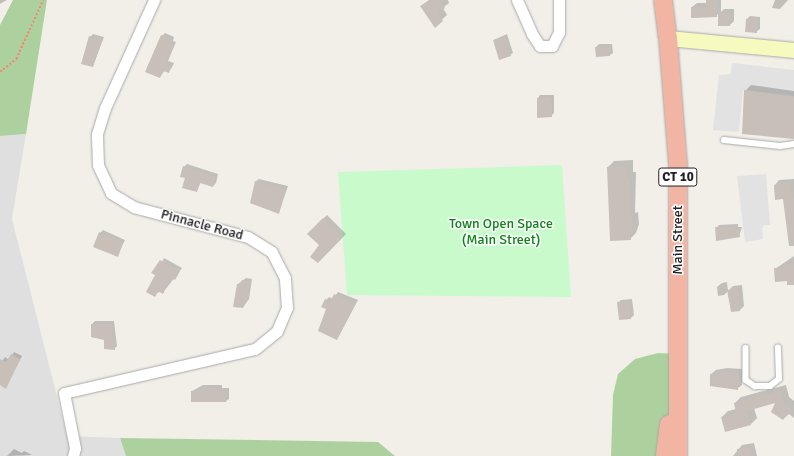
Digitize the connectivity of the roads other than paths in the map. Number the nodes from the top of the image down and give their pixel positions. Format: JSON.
{"nodes":[{"id":1,"x":154,"y":0,"type":"edge"},
{"id":2,"x":517,"y":0,"type":"edge"},
{"id":3,"x":559,"y":0,"type":"edge"},
{"id":4,"x":663,"y":0,"type":"edge"},
{"id":5,"x":668,"y":38,"type":"junction"},
{"id":6,"x":794,"y":50,"type":"edge"},
{"id":7,"x":724,"y":140,"type":"dead end"},
{"id":8,"x":794,"y":144,"type":"edge"},
{"id":9,"x":746,"y":348,"type":"dead end"},
{"id":10,"x":778,"y":348,"type":"dead end"},
{"id":11,"x":678,"y":354,"type":"junction"},
{"id":12,"x":73,"y":456,"type":"edge"},
{"id":13,"x":665,"y":456,"type":"edge"},
{"id":14,"x":678,"y":456,"type":"edge"}],
"edges":[{"from":1,"to":12,"type":"street","name":"Pinnacle Road"},
{"from":2,"to":3,"type":"street"},
{"from":4,"to":5,"type":"highway","name":"Main Street","number":"CT 10"},
{"from":5,"to":6,"type":"main road"},
{"from":5,"to":11,"type":"highway","name":"Main Street","number":"CT 10"},
{"from":7,"to":8,"type":"lane"},
{"from":9,"to":10,"type":"lane"},
{"from":11,"to":13,"type":"highway"},
{"from":11,"to":14,"type":"highway","name":"Main Street","number":"CT 10"}]}
